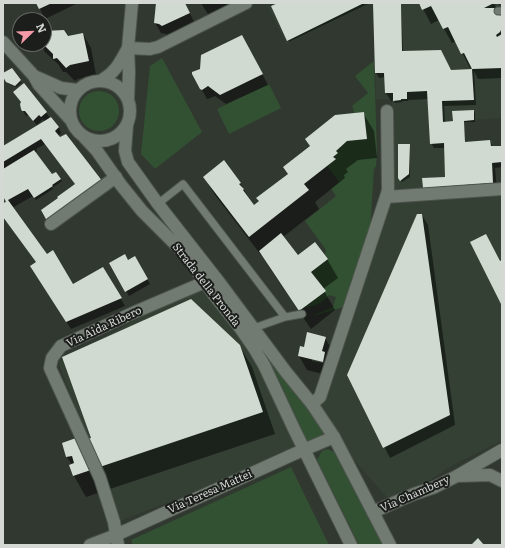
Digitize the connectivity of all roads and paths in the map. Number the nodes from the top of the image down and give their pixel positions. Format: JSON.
{"nodes":[{"id":1,"x":132,"y":3,"type":"edge"},
{"id":2,"x":246,"y":3,"type":"edge"},
{"id":3,"x":3,"y":42,"type":"edge"},
{"id":4,"x":128,"y":48,"type":"junction"},
{"id":5,"x":7,"y":53,"type":"edge"},
{"id":6,"x":34,"y":76,"type":"junction"},
{"id":7,"x":102,"y":80,"type":"junction"},
{"id":8,"x":77,"y":90,"type":"junction"},
{"id":9,"x":128,"y":100,"type":"junction"},
{"id":10,"x":387,"y":111,"type":"dead end"},
{"id":11,"x":70,"y":119,"type":"junction"},
{"id":12,"x":127,"y":125,"type":"junction"},
{"id":13,"x":84,"y":137,"type":"junction"},
{"id":14,"x":116,"y":177,"type":"junction"},
{"id":15,"x":502,"y":189,"type":"edge"},
{"id":16,"x":386,"y":197,"type":"junction"},
{"id":17,"x":158,"y":204,"type":"junction"},
{"id":18,"x":142,"y":211,"type":"junction"},
{"id":19,"x":51,"y":224,"type":"dead end"},
{"id":20,"x":205,"y":282,"type":"junction"},
{"id":21,"x":302,"y":314,"type":"dead end"},
{"id":22,"x":284,"y":317,"type":"junction"},
{"id":23,"x":254,"y":328,"type":"junction"},
{"id":24,"x":312,"y":404,"type":"junction"},
{"id":25,"x":334,"y":438,"type":"junction"},
{"id":26,"x":304,"y":450,"type":"junction"},
{"id":27,"x":502,"y":450,"type":"edge"},
{"id":28,"x":456,"y":476,"type":"junction"},
{"id":29,"x":502,"y":481,"type":"edge"},
{"id":30,"x":373,"y":512,"type":"junction"},
{"id":31,"x":117,"y":540,"type":"edge"},
{"id":32,"x":90,"y":545,"type":"edge"},
{"id":33,"x":351,"y":545,"type":"edge"},
{"id":34,"x":390,"y":545,"type":"edge"}],
"edges":[{"from":1,"to":4,"type":"street"},
{"from":2,"to":4,"type":"street"},
{"from":3,"to":5,"type":"street"},
{"from":4,"to":7,"type":"street"},
{"from":4,"to":9,"type":"street"},
{"from":5,"to":6,"type":"street"},
{"from":6,"to":8,"type":"street"},
{"from":6,"to":11,"type":"street"},
{"from":7,"to":8,"type":"street"},
{"from":7,"to":9,"type":"street"},
{"from":8,"to":11,"type":"street"},
{"from":9,"to":12,"type":"street"},
{"from":10,"to":16,"type":"street"},
{"from":11,"to":13,"type":"street"},
{"from":12,"to":13,"type":"street"},
{"from":12,"to":17,"type":"street","name":"Strada della Pronda"},
{"from":13,"to":14,"type":"street","name":"Strada della Pronda"},
{"from":14,"to":18,"type":"street","name":"Strada della Pronda"},
{"from":14,"to":19,"type":"street"},
{"from":15,"to":16,"type":"street"},
{"from":16,"to":24,"type":"street"},
{"from":17,"to":18,"type":"street"},
{"from":17,"to":22,"type":"lane"},
{"from":17,"to":23,"type":"street","name":"Strada della Pronda"},
{"from":18,"to":20,"type":"street","name":"Strada della Pronda"},
{"from":20,"to":26,"type":"street","name":"Strada della Pronda"},
{"from":20,"to":31,"type":"street","name":"Via Aida Ribero"},
{"from":21,"to":22,"type":"lane","name":"Strada della Pronda"},
{"from":22,"to":23,"type":"lane","name":"Strada della Pronda"},
{"from":23,"to":24,"type":"street","name":"Strada della Pronda"},
{"from":24,"to":25,"type":"street","name":"Strada della Pronda"},
{"from":25,"to":26,"type":"street"},
{"from":25,"to":30,"type":"street","name":"Strada della Pronda"},
{"from":26,"to":31,"type":"street","name":"Via Teresa Mattei"},
{"from":26,"to":33,"type":"street","name":"Strada della Pronda"},
{"from":27,"to":28,"type":"street"},
{"from":28,"to":29,"type":"street"},
{"from":28,"to":30,"type":"street","name":"Via Chambery"},
{"from":30,"to":34,"type":"street","name":"Strada della Pronda"},
{"from":31,"to":32,"type":"street","name":"Via Teresa Mattei"}]}
